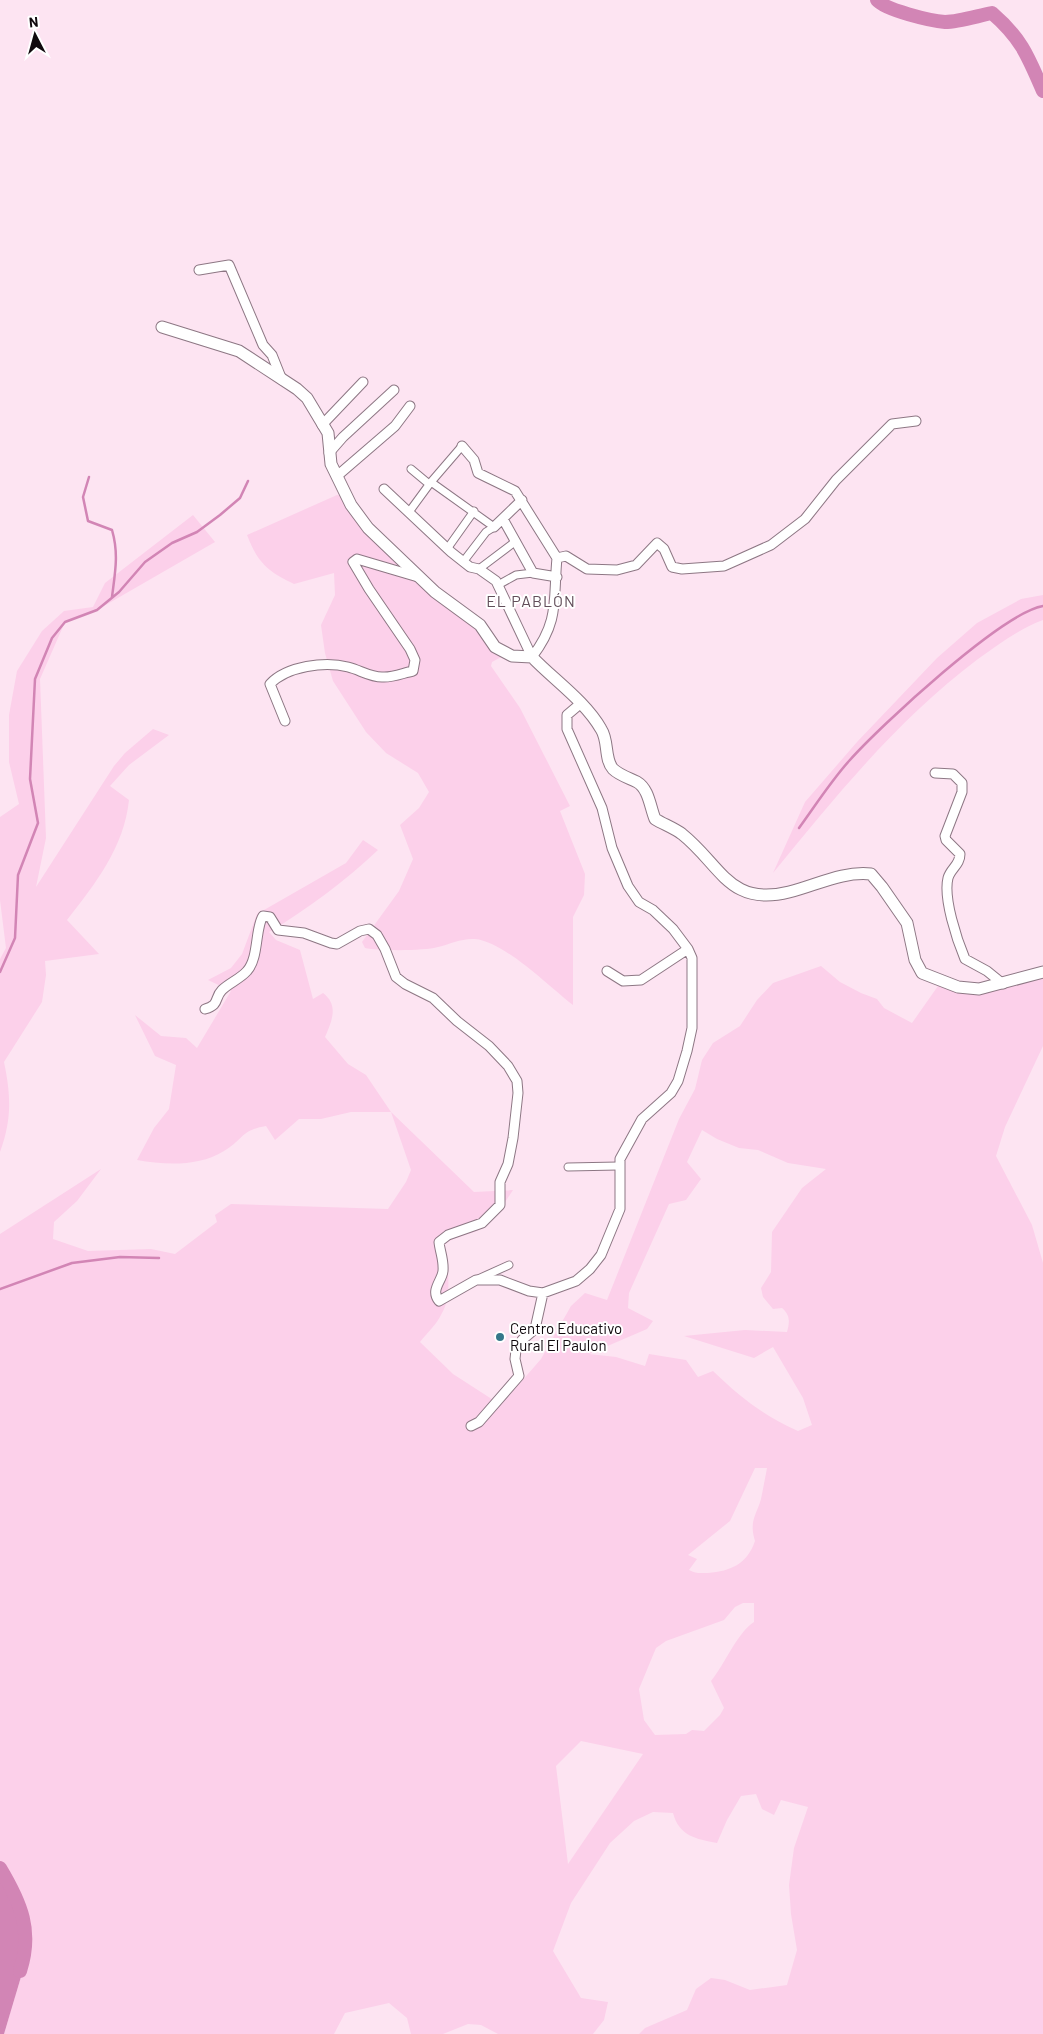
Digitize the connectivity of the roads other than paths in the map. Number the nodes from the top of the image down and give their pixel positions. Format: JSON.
{"nodes":[{"id":1,"x":199,"y":270,"type":"dead end"},
{"id":2,"x":162,"y":327,"type":"dead end"},
{"id":3,"x":282,"y":381,"type":"junction"},
{"id":4,"x":363,"y":382,"type":"dead end"},
{"id":5,"x":394,"y":390,"type":"dead end"},
{"id":6,"x":410,"y":406,"type":"dead end"},
{"id":7,"x":916,"y":421,"type":"dead end"},
{"id":8,"x":322,"y":425,"type":"junction"},
{"id":9,"x":462,"y":446,"type":"joint"},
{"id":10,"x":329,"y":453,"type":"junction"},
{"id":11,"x":411,"y":468,"type":"dead end"},
{"id":12,"x":337,"y":476,"type":"junction"},
{"id":13,"x":430,"y":483,"type":"junction"},
{"id":14,"x":384,"y":489,"type":"dead end"},
{"id":15,"x":522,"y":500,"type":"junction"},
{"id":16,"x":474,"y":511,"type":"junction"},
{"id":17,"x":409,"y":512,"type":"junction"},
{"id":18,"x":503,"y":519,"type":"junction"},
{"id":19,"x":494,"y":527,"type":"junction"},
{"id":20,"x":516,"y":541,"type":"junction"},
{"id":21,"x":447,"y":549,"type":"junction"},
{"id":22,"x":557,"y":558,"type":"junction"},
{"id":23,"x":462,"y":562,"type":"junction"},
{"id":24,"x":479,"y":569,"type":"junction"},
{"id":25,"x":533,"y":573,"type":"junction"},
{"id":26,"x":557,"y":577,"type":"junction"},
{"id":27,"x":421,"y":578,"type":"junction"},
{"id":28,"x":498,"y":585,"type":"junction"},
{"id":29,"x":532,"y":657,"type":"junction"},
{"id":30,"x":580,"y":704,"type":"junction"},
{"id":31,"x":285,"y":721,"type":"dead end"},
{"id":32,"x":935,"y":773,"type":"dead end"},
{"id":33,"x":688,"y":949,"type":"junction"},
{"id":34,"x":607,"y":971,"type":"dead end"},
{"id":35,"x":1043,"y":972,"type":"edge"},
{"id":36,"x":1003,"y":984,"type":"junction"},
{"id":37,"x":205,"y":1009,"type":"dead end"},
{"id":38,"x":618,"y":1166,"type":"junction"},
{"id":39,"x":568,"y":1167,"type":"dead end"},
{"id":40,"x":509,"y":1265,"type":"dead end"},
{"id":41,"x":476,"y":1280,"type":"junction"},
{"id":42,"x":543,"y":1293,"type":"junction"},
{"id":43,"x":471,"y":1426,"type":"dead end"}],
"edges":[{"from":1,"to":3,"type":"street"},
{"from":2,"to":3,"type":"street"},
{"from":3,"to":8,"type":"street"},
{"from":4,"to":8,"type":"street"},
{"from":5,"to":10,"type":"street"},
{"from":6,"to":12,"type":"street"},
{"from":7,"to":22,"type":"street"},
{"from":8,"to":10,"type":"street"},
{"from":9,"to":13,"type":"street"},
{"from":9,"to":15,"type":"street"},
{"from":10,"to":12,"type":"street"},
{"from":11,"to":13,"type":"street"},
{"from":12,"to":27,"type":"street"},
{"from":13,"to":16,"type":"street"},
{"from":13,"to":17,"type":"street"},
{"from":14,"to":17,"type":"street"},
{"from":15,"to":18,"type":"street"},
{"from":15,"to":22,"type":"street"},
{"from":16,"to":19,"type":"street"},
{"from":16,"to":21,"type":"street"},
{"from":17,"to":21,"type":"street"},
{"from":18,"to":19,"type":"street"},
{"from":18,"to":20,"type":"street"},
{"from":19,"to":23,"type":"street"},
{"from":20,"to":24,"type":"street"},
{"from":20,"to":25,"type":"street"},
{"from":21,"to":23,"type":"street"},
{"from":22,"to":26,"type":"street"},
{"from":23,"to":24,"type":"street"},
{"from":24,"to":28,"type":"street"},
{"from":25,"to":26,"type":"street"},
{"from":25,"to":28,"type":"street"},
{"from":26,"to":29,"type":"street"},
{"from":27,"to":29,"type":"street"},
{"from":27,"to":31,"type":"street"},
{"from":28,"to":29,"type":"street"},
{"from":29,"to":30,"type":"street"},
{"from":30,"to":33,"type":"street"},
{"from":30,"to":36,"type":"street"},
{"from":32,"to":36,"type":"street"},
{"from":33,"to":34,"type":"street"},
{"from":33,"to":38,"type":"street"},
{"from":35,"to":36,"type":"street"},
{"from":37,"to":41,"type":"street"},
{"from":38,"to":39,"type":"street"},
{"from":38,"to":42,"type":"street"},
{"from":40,"to":41,"type":"street"},
{"from":41,"to":42,"type":"street"},
{"from":42,"to":43,"type":"street"}]}
